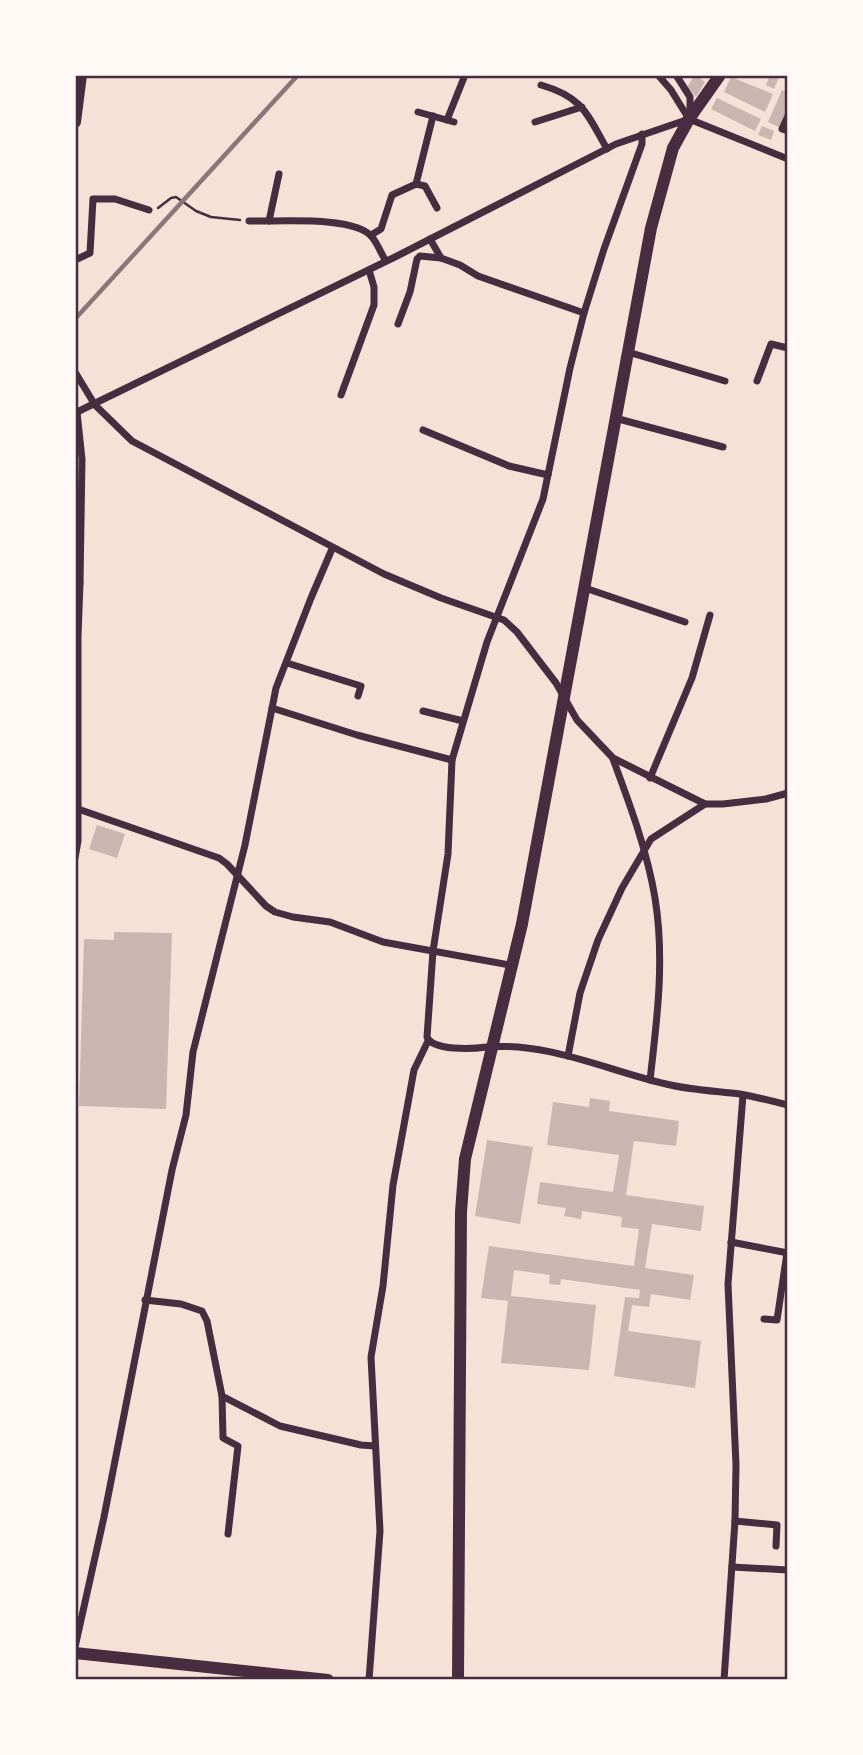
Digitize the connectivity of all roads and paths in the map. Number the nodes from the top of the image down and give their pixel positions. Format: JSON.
{"nodes":[{"id":1,"x":81,"y":75,"type":"edge"},
{"id":2,"x":465,"y":75,"type":"edge"},
{"id":3,"x":658,"y":75,"type":"edge"},
{"id":4,"x":676,"y":75,"type":"edge"},
{"id":5,"x":720,"y":75,"type":"edge"},
{"id":6,"x":541,"y":85,"type":"dead end"},
{"id":7,"x":582,"y":107,"type":"junction"},
{"id":8,"x":418,"y":112,"type":"dead end"},
{"id":9,"x":433,"y":116,"type":"junction"},
{"id":10,"x":788,"y":116,"type":"edge"},
{"id":11,"x":690,"y":118,"type":"junction"},
{"id":12,"x":75,"y":122,"type":"edge"},
{"id":13,"x":535,"y":122,"type":"dead end"},
{"id":14,"x":788,"y":131,"type":"edge"},
{"id":15,"x":642,"y":134,"type":"junction"},
{"id":16,"x":607,"y":149,"type":"junction"},
{"id":17,"x":788,"y":159,"type":"edge"},
{"id":18,"x":279,"y":174,"type":"dead end"},
{"id":19,"x":416,"y":184,"type":"junction"},
{"id":20,"x":437,"y":208,"type":"dead end"},
{"id":21,"x":149,"y":210,"type":"joint"},
{"id":22,"x":249,"y":220,"type":"joint"},
{"id":23,"x":269,"y":221,"type":"junction"},
{"id":24,"x":371,"y":235,"type":"junction"},
{"id":25,"x":430,"y":239,"type":"junction"},
{"id":26,"x":441,"y":258,"type":"junction"},
{"id":27,"x":75,"y":260,"type":"edge"},
{"id":28,"x":386,"y":261,"type":"junction"},
{"id":29,"x":369,"y":270,"type":"junction"},
{"id":30,"x":584,"y":313,"type":"junction"},
{"id":31,"x":398,"y":324,"type":"dead end"},
{"id":32,"x":788,"y":348,"type":"edge"},
{"id":33,"x":628,"y":352,"type":"junction"},
{"id":34,"x":75,"y":372,"type":"edge"},
{"id":35,"x":725,"y":381,"type":"dead end"},
{"id":36,"x":757,"y":381,"type":"dead end"},
{"id":37,"x":341,"y":395,"type":"dead end"},
{"id":38,"x":95,"y":405,"type":"junction"},
{"id":39,"x":76,"y":413,"type":"edge"},
{"id":40,"x":615,"y":418,"type":"junction"},
{"id":41,"x":423,"y":430,"type":"dead end"},
{"id":42,"x":723,"y":447,"type":"dead end"},
{"id":43,"x":548,"y":475,"type":"junction"},
{"id":44,"x":332,"y":549,"type":"junction"},
{"id":45,"x":78,"y":583,"type":"edge"},
{"id":46,"x":585,"y":588,"type":"junction"},
{"id":47,"x":710,"y":615,"type":"dead end"},
{"id":48,"x":497,"y":617,"type":"junction"},
{"id":49,"x":685,"y":622,"type":"dead end"},
{"id":50,"x":287,"y":663,"type":"junction"},
{"id":51,"x":358,"y":696,"type":"dead end"},
{"id":52,"x":565,"y":701,"type":"junction"},
{"id":53,"x":272,"y":708,"type":"junction"},
{"id":54,"x":423,"y":711,"type":"dead end"},
{"id":55,"x":463,"y":721,"type":"junction"},
{"id":56,"x":613,"y":758,"type":"junction"},
{"id":57,"x":452,"y":760,"type":"junction"},
{"id":58,"x":650,"y":778,"type":"junction"},
{"id":59,"x":788,"y":793,"type":"edge"},
{"id":60,"x":705,"y":804,"type":"junction"},
{"id":61,"x":78,"y":809,"type":"junction"},
{"id":62,"x":644,"y":849,"type":"junction"},
{"id":63,"x":75,"y":858,"type":"edge"},
{"id":64,"x":236,"y":875,"type":"junction"},
{"id":65,"x":433,"y":951,"type":"junction"},
{"id":66,"x":510,"y":965,"type":"junction"},
{"id":67,"x":428,"y":1041,"type":"junction"},
{"id":68,"x":492,"y":1047,"type":"junction"},
{"id":69,"x":568,"y":1056,"type":"junction"},
{"id":70,"x":650,"y":1080,"type":"junction"},
{"id":71,"x":743,"y":1095,"type":"junction"},
{"id":72,"x":788,"y":1105,"type":"edge"},
{"id":73,"x":731,"y":1242,"type":"junction"},
{"id":74,"x":787,"y":1253,"type":"edge"},
{"id":75,"x":145,"y":1300,"type":"junction"},
{"id":76,"x":764,"y":1319,"type":"dead end"},
{"id":77,"x":222,"y":1396,"type":"junction"},
{"id":78,"x":375,"y":1446,"type":"junction"},
{"id":79,"x":735,"y":1521,"type":"junction"},
{"id":80,"x":228,"y":1534,"type":"dead end"},
{"id":81,"x":776,"y":1546,"type":"dead end"},
{"id":82,"x":732,"y":1567,"type":"junction"},
{"id":83,"x":788,"y":1570,"type":"edge"},
{"id":84,"x":75,"y":1647,"type":"edge"},
{"id":85,"x":75,"y":1653,"type":"edge"},
{"id":86,"x":328,"y":1680,"type":"edge"},
{"id":87,"x":369,"y":1680,"type":"edge"},
{"id":88,"x":458,"y":1680,"type":"edge"},
{"id":89,"x":724,"y":1680,"type":"edge"}],
"edges":[{"from":1,"to":12,"type":"highway"},
{"from":2,"to":9,"type":"street"},
{"from":3,"to":11,"type":"street"},
{"from":4,"to":11,"type":"street"},
{"from":5,"to":11,"type":"highway"},
{"from":6,"to":7,"type":"street"},
{"from":7,"to":13,"type":"street"},
{"from":7,"to":16,"type":"street"},
{"from":8,"to":9,"type":"street"},
{"from":9,"to":19,"type":"street"},
{"from":10,"to":14,"type":"street"},
{"from":11,"to":15,"type":"street"},
{"from":11,"to":17,"type":"street"},
{"from":11,"to":33,"type":"highway"},
{"from":15,"to":16,"type":"street"},
{"from":15,"to":30,"type":"street"},
{"from":16,"to":25,"type":"street"},
{"from":18,"to":23,"type":"street"},
{"from":19,"to":20,"type":"street"},
{"from":19,"to":24,"type":"street"},
{"from":21,"to":22,"type":"path"},
{"from":21,"to":27,"type":"street"},
{"from":22,"to":23,"type":"street"},
{"from":23,"to":24,"type":"street"},
{"from":24,"to":28,"type":"street"},
{"from":25,"to":26,"type":"street"},
{"from":25,"to":28,"type":"street"},
{"from":26,"to":30,"type":"street"},
{"from":26,"to":31,"type":"street"},
{"from":28,"to":29,"type":"street"},
{"from":29,"to":37,"type":"street"},
{"from":29,"to":38,"type":"street"},
{"from":30,"to":43,"type":"street"},
{"from":32,"to":36,"type":"street"},
{"from":33,"to":35,"type":"street"},
{"from":33,"to":40,"type":"highway"},
{"from":34,"to":38,"type":"street"},
{"from":38,"to":39,"type":"street"},
{"from":38,"to":44,"type":"street"},
{"from":39,"to":45,"type":"street"},
{"from":40,"to":42,"type":"street"},
{"from":40,"to":46,"type":"highway"},
{"from":41,"to":43,"type":"street"},
{"from":43,"to":48,"type":"street"},
{"from":44,"to":48,"type":"street"},
{"from":44,"to":50,"type":"street"},
{"from":45,"to":61,"type":"street"},
{"from":46,"to":49,"type":"street"},
{"from":46,"to":52,"type":"highway"},
{"from":47,"to":58,"type":"street"},
{"from":48,"to":52,"type":"street"},
{"from":48,"to":55,"type":"street"},
{"from":50,"to":51,"type":"street"},
{"from":50,"to":53,"type":"street"},
{"from":52,"to":56,"type":"street"},
{"from":52,"to":66,"type":"highway"},
{"from":53,"to":57,"type":"street"},
{"from":53,"to":64,"type":"street"},
{"from":54,"to":55,"type":"street"},
{"from":55,"to":57,"type":"street"},
{"from":56,"to":58,"type":"street"},
{"from":56,"to":62,"type":"street"},
{"from":57,"to":65,"type":"street"},
{"from":58,"to":60,"type":"street"},
{"from":59,"to":60,"type":"street"},
{"from":60,"to":62,"type":"street"},
{"from":61,"to":63,"type":"street"},
{"from":61,"to":64,"type":"street"},
{"from":62,"to":69,"type":"street"},
{"from":62,"to":70,"type":"street"},
{"from":64,"to":65,"type":"street"},
{"from":64,"to":75,"type":"street"},
{"from":65,"to":66,"type":"street"},
{"from":65,"to":67,"type":"street"},
{"from":66,"to":68,"type":"highway"},
{"from":67,"to":68,"type":"street"},
{"from":67,"to":78,"type":"street"},
{"from":68,"to":69,"type":"street"},
{"from":68,"to":88,"type":"highway"},
{"from":69,"to":70,"type":"street"},
{"from":70,"to":71,"type":"street"},
{"from":71,"to":72,"type":"street"},
{"from":71,"to":73,"type":"street"},
{"from":73,"to":74,"type":"street"},
{"from":73,"to":79,"type":"street"},
{"from":74,"to":76,"type":"street"},
{"from":75,"to":77,"type":"street"},
{"from":75,"to":84,"type":"street"},
{"from":77,"to":78,"type":"street"},
{"from":77,"to":80,"type":"street"},
{"from":78,"to":87,"type":"street"},
{"from":79,"to":81,"type":"street"},
{"from":79,"to":82,"type":"street"},
{"from":82,"to":83,"type":"street"},
{"from":82,"to":89,"type":"street"},
{"from":85,"to":86,"type":"highway"}]}
